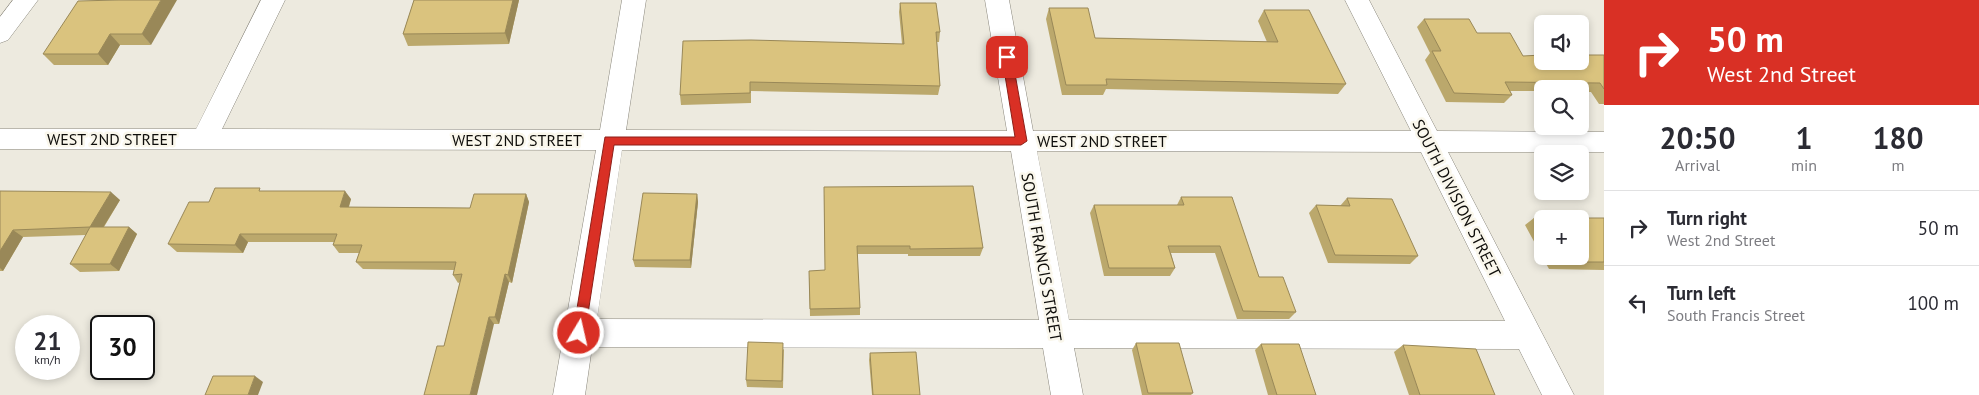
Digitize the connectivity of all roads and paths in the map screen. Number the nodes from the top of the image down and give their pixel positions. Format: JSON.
{"nodes":[{"id":1,"x":26,"y":0,"type":"edge"},
{"id":2,"x":272,"y":0,"type":"edge"},
{"id":3,"x":634,"y":0,"type":"edge"},
{"id":4,"x":997,"y":0,"type":"edge"},
{"id":5,"x":1357,"y":0,"type":"edge"},
{"id":6,"x":0,"y":34,"type":"edge"},
{"id":7,"x":0,"y":139,"type":"edge"},
{"id":8,"x":204,"y":139,"type":"junction"},
{"id":9,"x":609,"y":140,"type":"junction"},
{"id":10,"x":1021,"y":141,"type":"junction"},
{"id":11,"x":1428,"y":142,"type":"junction"},
{"id":12,"x":1604,"y":142,"type":"edge"},
{"id":13,"x":579,"y":333,"type":"junction"},
{"id":14,"x":1056,"y":333,"type":"junction"},
{"id":15,"x":1527,"y":334,"type":"junction"},
{"id":16,"x":569,"y":395,"type":"edge"},
{"id":17,"x":1067,"y":395,"type":"edge"},
{"id":18,"x":1558,"y":395,"type":"edge"}],
"edges":[{"from":1,"to":6,"type":"street"},
{"from":2,"to":8,"type":"street"},
{"from":3,"to":9,"type":"street"},
{"from":4,"to":10,"type":"street","name":"SOUTH FRANCIS STREET"},
{"from":5,"to":11,"type":"street","name":"SOUTH DIVISION STREET"},
{"from":7,"to":8,"type":"street","name":"WEST 2ND STREET"},
{"from":8,"to":9,"type":"street","name":"WEST 2ND STREET"},
{"from":9,"to":10,"type":"street","name":"WEST 2ND STREET"},
{"from":9,"to":13,"type":"street"},
{"from":10,"to":11,"type":"street","name":"WEST 2ND STREET"},
{"from":10,"to":14,"type":"street","name":"SOUTH FRANCIS STREET"},
{"from":11,"to":12,"type":"street","name":"WEST 2ND STREET"},
{"from":11,"to":15,"type":"street","name":"SOUTH DIVISION STREET"},
{"from":13,"to":14,"type":"street"},
{"from":13,"to":16,"type":"street"},
{"from":14,"to":15,"type":"street"},
{"from":14,"to":17,"type":"street","name":"SOUTH FRANCIS STREET"},
{"from":15,"to":18,"type":"street","name":"SOUTH DIVISION STREET"}]}
